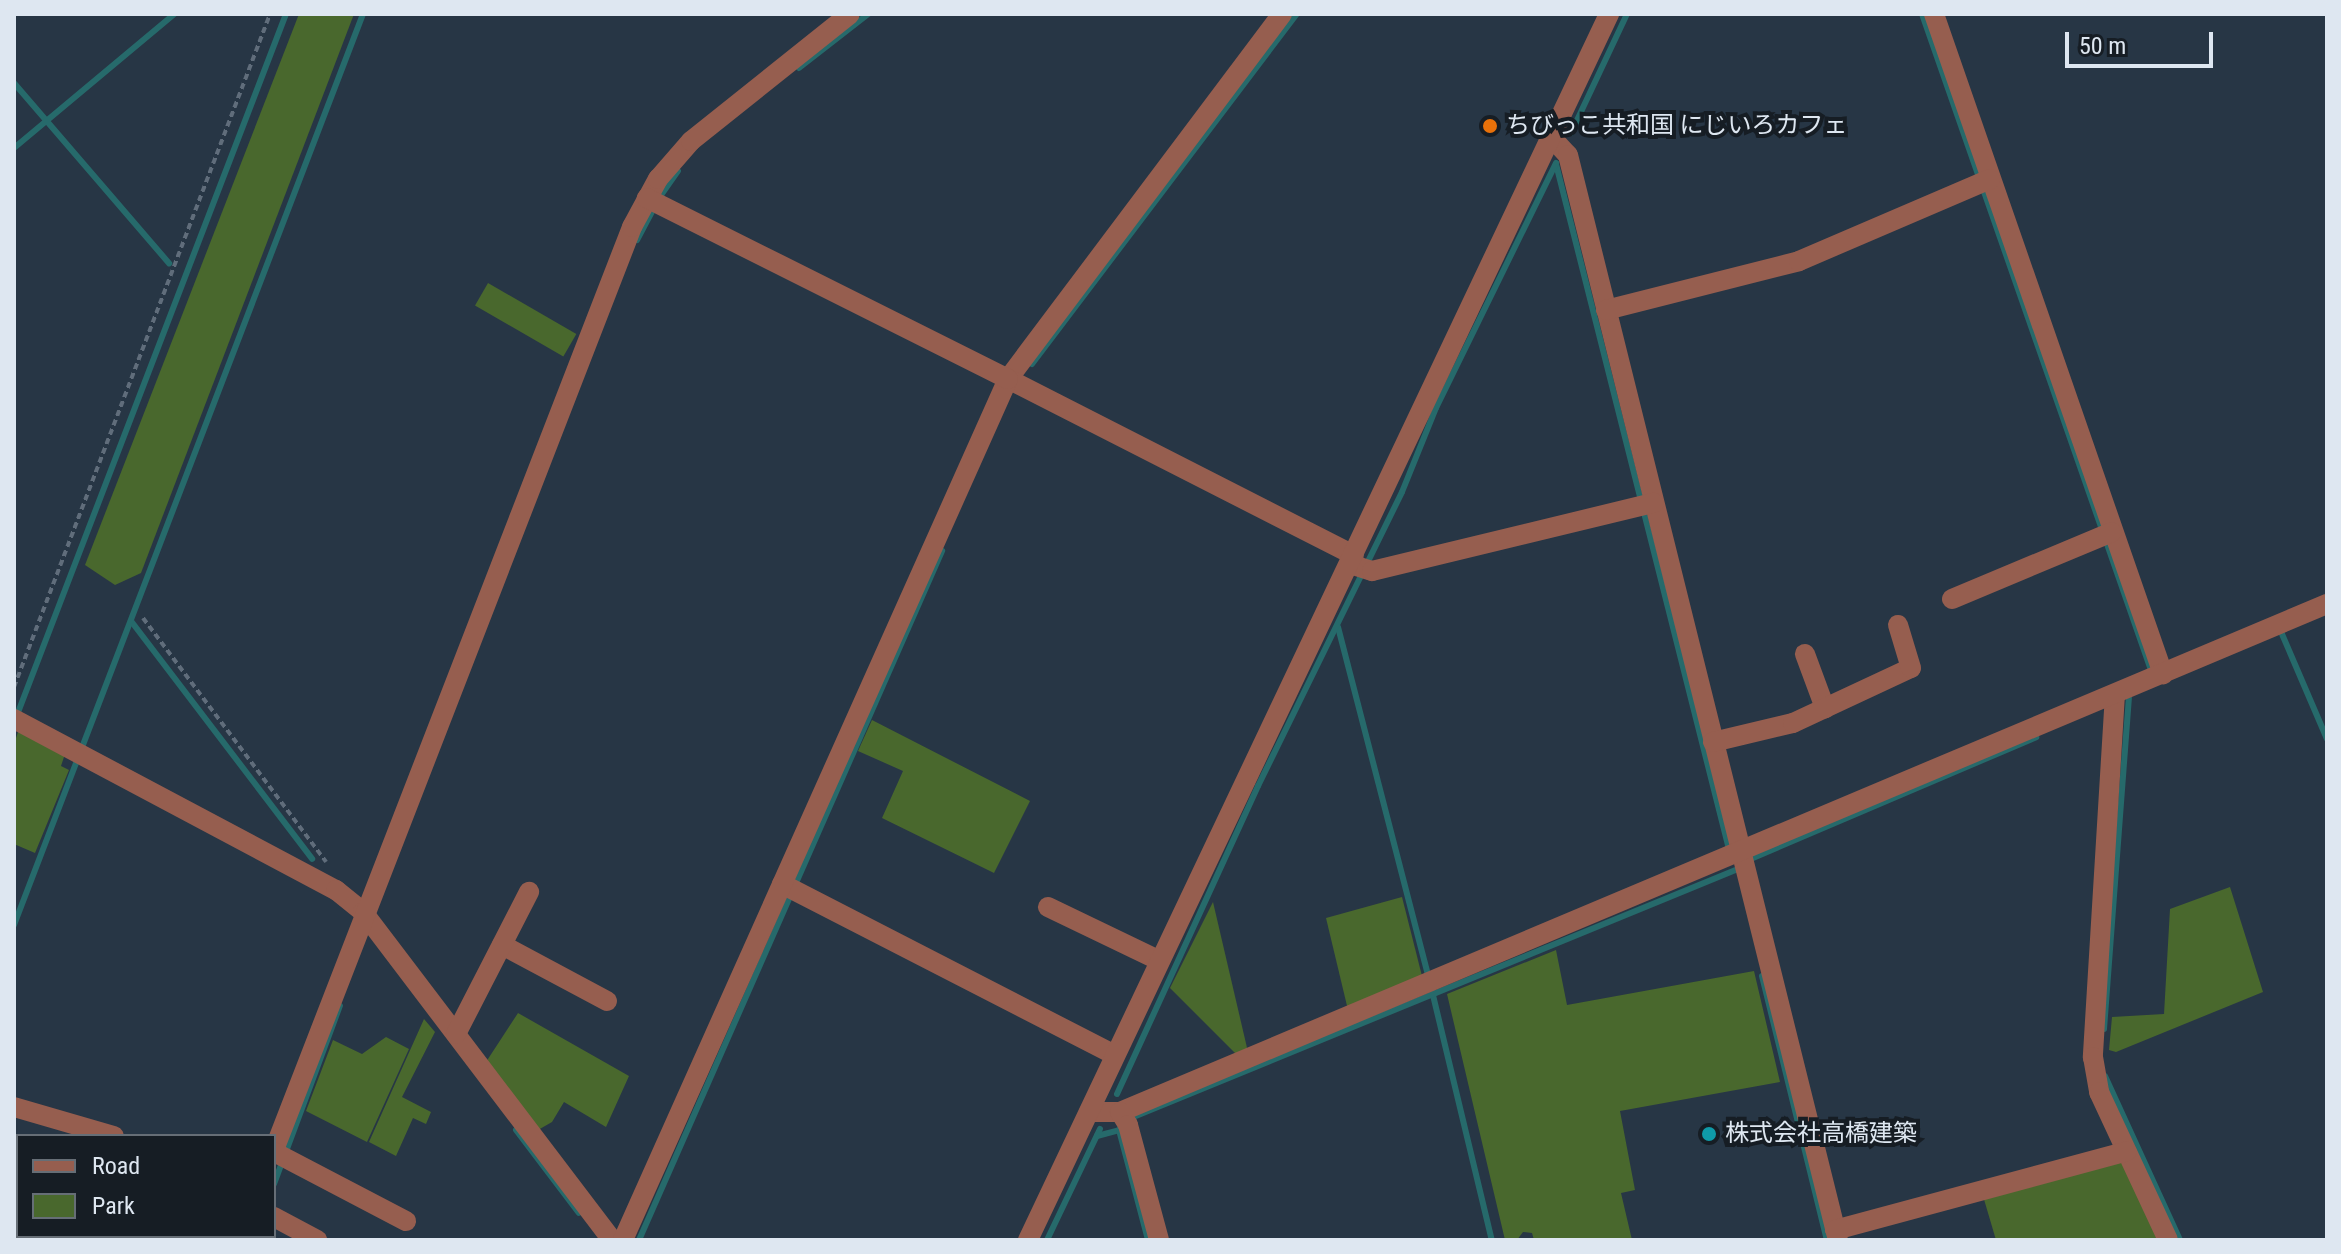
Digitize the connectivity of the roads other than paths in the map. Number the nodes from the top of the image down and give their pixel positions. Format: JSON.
{"nodes":[{"id":1,"x":850,"y":14,"type":"edge"},
{"id":2,"x":1282,"y":14,"type":"edge"},
{"id":3,"x":1609,"y":14,"type":"edge"},
{"id":4,"x":1934,"y":14,"type":"edge"},
{"id":5,"x":1552,"y":138,"type":"junction"},
{"id":6,"x":1983,"y":182,"type":"junction"},
{"id":7,"x":653,"y":201,"type":"junction"},
{"id":8,"x":1606,"y":310,"type":"junction"},
{"id":9,"x":1008,"y":379,"type":"junction"},
{"id":10,"x":1654,"y":503,"type":"junction"},
{"id":11,"x":2112,"y":532,"type":"junction"},
{"id":12,"x":1352,"y":560,"type":"junction"},
{"id":13,"x":1952,"y":599,"type":"dead end"},
{"id":14,"x":2327,"y":604,"type":"edge"},
{"id":15,"x":1898,"y":625,"type":"dead end"},
{"id":16,"x":1805,"y":654,"type":"dead end"},
{"id":17,"x":2163,"y":674,"type":"junction"},
{"id":18,"x":2115,"y":694,"type":"junction"},
{"id":19,"x":1825,"y":708,"type":"junction"},
{"id":20,"x":18,"y":720,"type":"edge"},
{"id":21,"x":1713,"y":742,"type":"junction"},
{"id":22,"x":1741,"y":854,"type":"junction"},
{"id":23,"x":789,"y":888,"type":"junction"},
{"id":24,"x":529,"y":892,"type":"dead end"},
{"id":25,"x":1048,"y":907,"type":"dead end"},
{"id":26,"x":363,"y":912,"type":"junction"},
{"id":27,"x":502,"y":945,"type":"junction"},
{"id":28,"x":1160,"y":961,"type":"junction"},
{"id":29,"x":607,"y":1001,"type":"dead end"},
{"id":30,"x":456,"y":1034,"type":"junction"},
{"id":31,"x":1115,"y":1055,"type":"junction"},
{"id":32,"x":14,"y":1107,"type":"edge"},
{"id":33,"x":1089,"y":1112,"type":"junction"},
{"id":34,"x":1124,"y":1118,"type":"junction"},
{"id":35,"x":107,"y":1134,"type":"edge"},
{"id":36,"x":276,"y":1146,"type":"edge"},
{"id":37,"x":2127,"y":1151,"type":"junction"},
{"id":38,"x":276,"y":1152,"type":"edge"},
{"id":39,"x":276,"y":1218,"type":"edge"},
{"id":40,"x":406,"y":1221,"type":"dead end"},
{"id":41,"x":1836,"y":1235,"type":"edge"},
{"id":42,"x":317,"y":1240,"type":"edge"},
{"id":43,"x":612,"y":1240,"type":"edge"},
{"id":44,"x":623,"y":1240,"type":"edge"},
{"id":45,"x":1028,"y":1240,"type":"edge"},
{"id":46,"x":1159,"y":1240,"type":"edge"},
{"id":47,"x":2168,"y":1240,"type":"edge"}],
"edges":[{"from":1,"to":7,"type":"street"},
{"from":2,"to":9,"type":"street"},
{"from":3,"to":5,"type":"street"},
{"from":4,"to":6,"type":"street"},
{"from":5,"to":8,"type":"street"},
{"from":5,"to":12,"type":"street"},
{"from":6,"to":8,"type":"street"},
{"from":6,"to":11,"type":"street"},
{"from":7,"to":9,"type":"street"},
{"from":7,"to":26,"type":"street"},
{"from":8,"to":10,"type":"street"},
{"from":9,"to":12,"type":"street"},
{"from":9,"to":23,"type":"street"},
{"from":10,"to":12,"type":"street"},
{"from":10,"to":21,"type":"street"},
{"from":11,"to":13,"type":"street"},
{"from":11,"to":17,"type":"street"},
{"from":12,"to":28,"type":"street"},
{"from":14,"to":17,"type":"street"},
{"from":15,"to":19,"type":"street"},
{"from":16,"to":19,"type":"street"},
{"from":17,"to":18,"type":"street"},
{"from":18,"to":22,"type":"street"},
{"from":18,"to":37,"type":"street"},
{"from":19,"to":21,"type":"street"},
{"from":20,"to":26,"type":"street"},
{"from":21,"to":22,"type":"street"},
{"from":22,"to":34,"type":"street"},
{"from":22,"to":41,"type":"street"},
{"from":23,"to":31,"type":"street"},
{"from":23,"to":44,"type":"street"},
{"from":24,"to":27,"type":"street"},
{"from":25,"to":28,"type":"street"},
{"from":26,"to":30,"type":"street"},
{"from":26,"to":36,"type":"street"},
{"from":27,"to":29,"type":"street"},
{"from":27,"to":30,"type":"street"},
{"from":28,"to":31,"type":"street"},
{"from":30,"to":43,"type":"street"},
{"from":31,"to":33,"type":"street"},
{"from":32,"to":35,"type":"street"},
{"from":33,"to":34,"type":"street"},
{"from":33,"to":45,"type":"street"},
{"from":34,"to":46,"type":"street"},
{"from":37,"to":41,"type":"street"},
{"from":37,"to":47,"type":"street"},
{"from":38,"to":40,"type":"street"},
{"from":39,"to":42,"type":"street"}]}
